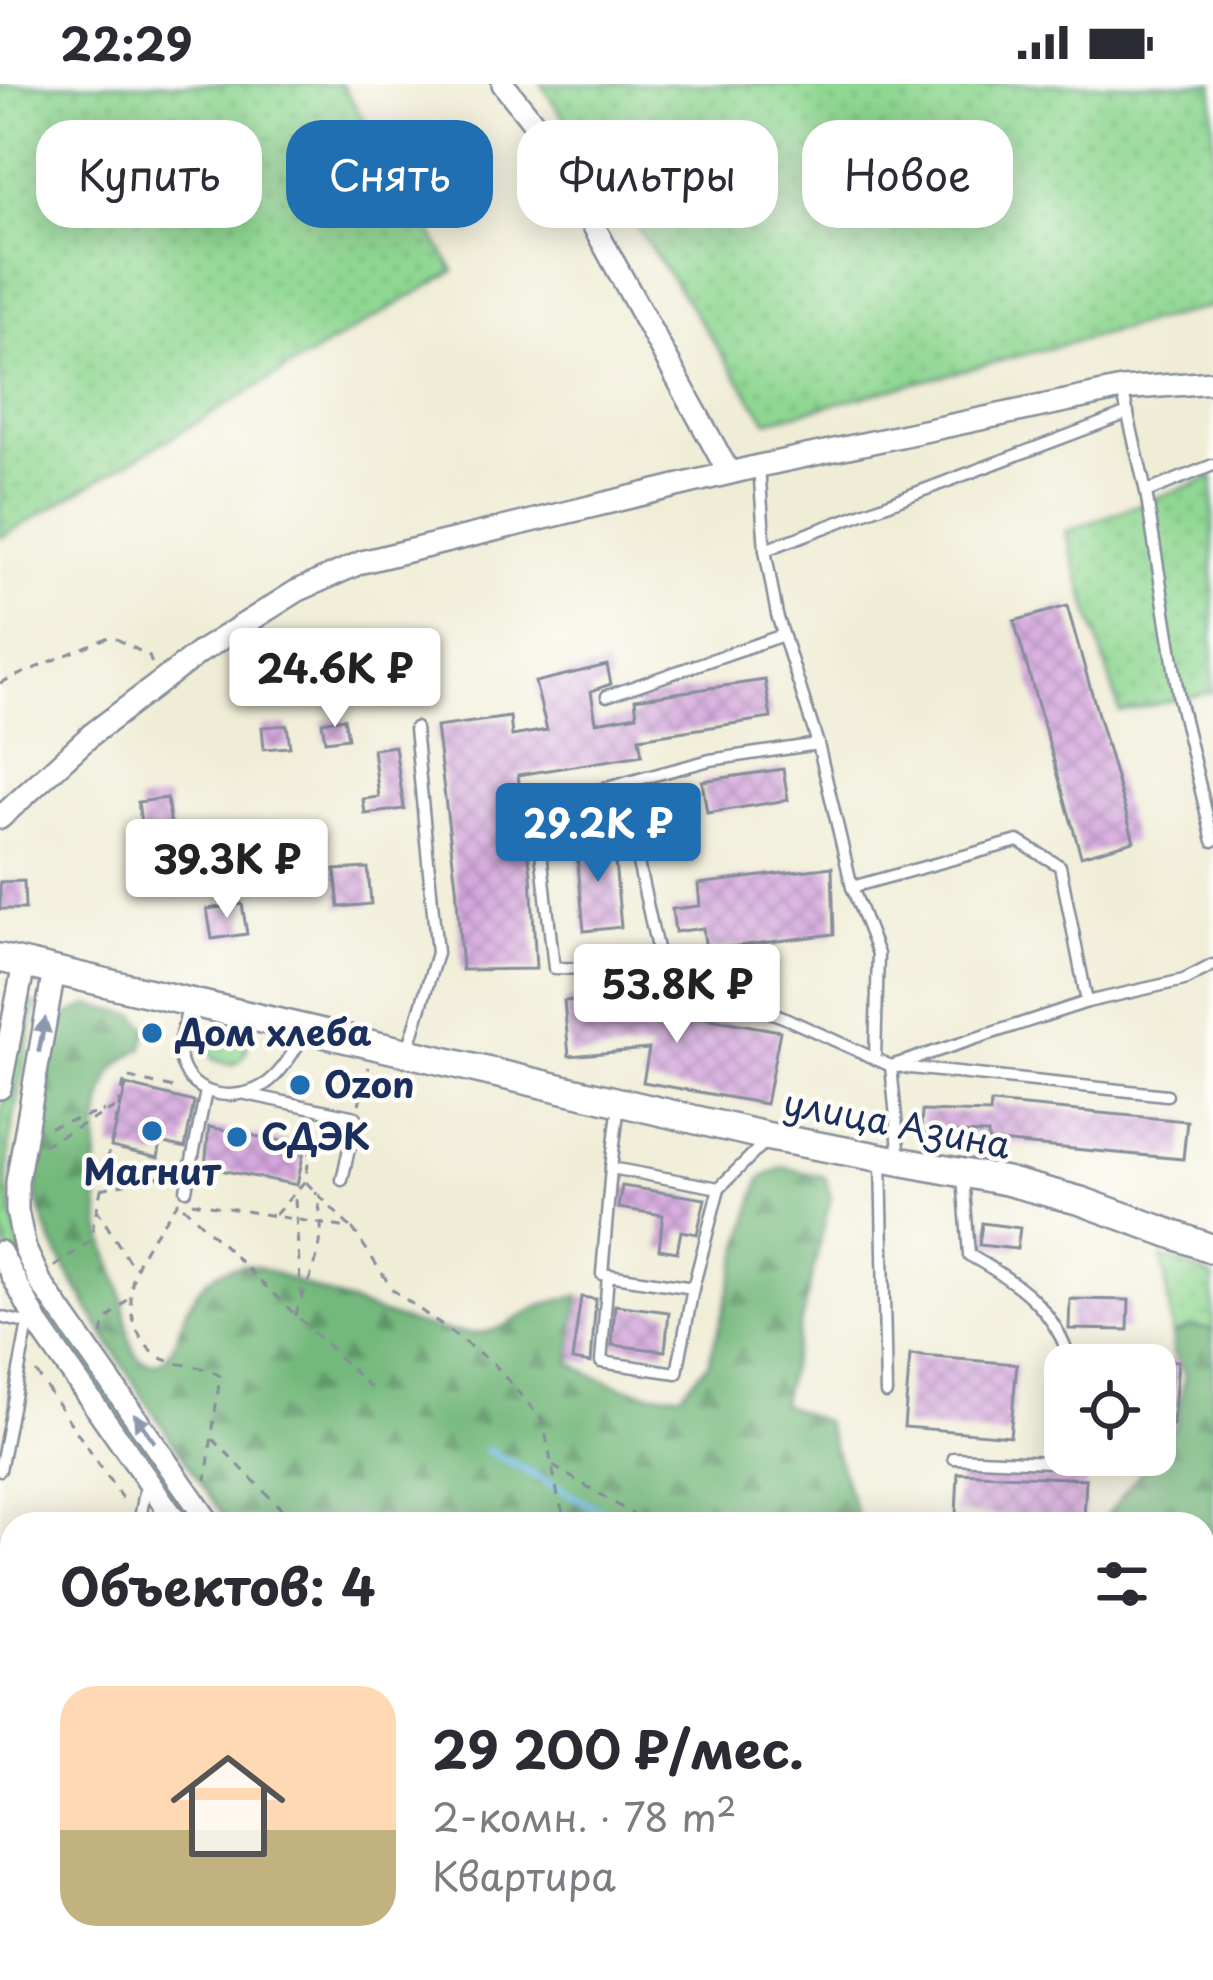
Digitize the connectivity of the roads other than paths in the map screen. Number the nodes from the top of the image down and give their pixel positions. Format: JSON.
{"nodes":[{"id":1,"x":503,"y":84,"type":"edge"},
{"id":2,"x":1213,"y":382,"type":"edge"},
{"id":3,"x":1122,"y":389,"type":"junction"},
{"id":4,"x":1128,"y":413,"type":"junction"},
{"id":5,"x":1213,"y":465,"type":"edge"},
{"id":6,"x":759,"y":466,"type":"junction"},
{"id":7,"x":729,"y":473,"type":"junction"},
{"id":8,"x":1146,"y":492,"type":"junction"},
{"id":9,"x":765,"y":550,"type":"junction"},
{"id":10,"x":783,"y":635,"type":"junction"},
{"id":11,"x":607,"y":696,"type":"dead end"},
{"id":12,"x":415,"y":728,"type":"dead end"},
{"id":13,"x":818,"y":744,"type":"junction"},
{"id":14,"x":622,"y":786,"type":"junction"},
{"id":15,"x":0,"y":818,"type":"edge"},
{"id":16,"x":1213,"y":841,"type":"edge"},
{"id":17,"x":852,"y":887,"type":"junction"},
{"id":18,"x":12,"y":961,"type":"edge"},
{"id":19,"x":1213,"y":965,"type":"edge"},
{"id":20,"x":54,"y":970,"type":"junction"},
{"id":21,"x":662,"y":971,"type":"junction"},
{"id":22,"x":189,"y":1002,"type":"junction"},
{"id":23,"x":1087,"y":1002,"type":"junction"},
{"id":24,"x":307,"y":1030,"type":"junction"},
{"id":25,"x":407,"y":1053,"type":"junction"},
{"id":26,"x":875,"y":1057,"type":"junction"},
{"id":27,"x":891,"y":1066,"type":"junction"},
{"id":28,"x":0,"y":1088,"type":"edge"},
{"id":29,"x":206,"y":1094,"type":"junction"},
{"id":30,"x":246,"y":1094,"type":"junction"},
{"id":31,"x":1167,"y":1095,"type":"dead end"},
{"id":32,"x":620,"y":1100,"type":"junction"},
{"id":33,"x":770,"y":1137,"type":"junction"},
{"id":34,"x":890,"y":1157,"type":"junction"},
{"id":35,"x":611,"y":1168,"type":"junction"},
{"id":36,"x":963,"y":1173,"type":"junction"},
{"id":37,"x":342,"y":1180,"type":"dead end"},
{"id":38,"x":719,"y":1188,"type":"junction"},
{"id":39,"x":182,"y":1195,"type":"road end"},
{"id":40,"x":1213,"y":1249,"type":"edge"},
{"id":41,"x":0,"y":1252,"type":"edge"},
{"id":42,"x":608,"y":1275,"type":"junction"},
{"id":43,"x":693,"y":1288,"type":"junction"},
{"id":44,"x":0,"y":1317,"type":"edge"},
{"id":45,"x":33,"y":1325,"type":"junction"},
{"id":46,"x":1066,"y":1344,"type":"edge"},
{"id":47,"x":886,"y":1393,"type":"dead end"},
{"id":48,"x":954,"y":1458,"type":"dead end"},
{"id":49,"x":1044,"y":1462,"type":"edge"},
{"id":50,"x":0,"y":1470,"type":"edge"},
{"id":51,"x":148,"y":1480,"type":"junction"},
{"id":52,"x":141,"y":1512,"type":"edge"},
{"id":53,"x":170,"y":1512,"type":"edge"},
{"id":54,"x":202,"y":1512,"type":"edge"}],
"edges":[{"from":1,"to":7,"type":"street"},
{"from":2,"to":3,"type":"street"},
{"from":3,"to":4,"type":"lane"},
{"from":3,"to":6,"type":"street"},
{"from":4,"to":8,"type":"lane"},
{"from":4,"to":9,"type":"lane"},
{"from":5,"to":8,"type":"lane"},
{"from":6,"to":7,"type":"street"},
{"from":6,"to":9,"type":"lane"},
{"from":7,"to":15,"type":"street"},
{"from":8,"to":16,"type":"lane"},
{"from":9,"to":10,"type":"lane"},
{"from":10,"to":11,"type":"lane"},
{"from":10,"to":13,"type":"lane"},
{"from":12,"to":25,"type":"lane"},
{"from":13,"to":14,"type":"lane"},
{"from":13,"to":17,"type":"lane"},
{"from":14,"to":21,"type":"lane"},
{"from":14,"to":21,"type":"lane"},
{"from":17,"to":23,"type":"lane"},
{"from":17,"to":26,"type":"lane"},
{"from":18,"to":20,"type":"street","name":"улица Азина"},
{"from":18,"to":28,"type":"street"},
{"from":19,"to":23,"type":"lane"},
{"from":20,"to":22,"type":"street","name":"улица Азина"},
{"from":54,"to":20,"type":"street","one_way":true},
{"from":21,"to":26,"type":"lane"},
{"from":22,"to":24,"type":"street","name":"улица Азина"},
{"from":22,"to":29,"type":"lane"},
{"from":23,"to":27,"type":"lane"},
{"from":24,"to":25,"type":"street","name":"улица Азина"},
{"from":24,"to":30,"type":"lane"},
{"from":25,"to":32,"type":"street","name":"улица Азина"},
{"from":26,"to":27,"type":"lane"},
{"from":27,"to":31,"type":"lane"},
{"from":27,"to":34,"type":"lane"},
{"from":29,"to":30,"type":"lane"},
{"from":29,"to":39,"type":"lane"},
{"from":30,"to":37,"type":"lane"},
{"from":32,"to":33,"type":"street","name":"улица Азина"},
{"from":32,"to":35,"type":"lane"},
{"from":33,"to":34,"type":"street","name":"улица Азина"},
{"from":33,"to":38,"type":"lane"},
{"from":34,"to":36,"type":"street","name":"улица Азина"},
{"from":34,"to":47,"type":"lane"},
{"from":35,"to":38,"type":"lane"},
{"from":35,"to":42,"type":"lane"},
{"from":36,"to":40,"type":"street","name":"улица Азина"},
{"from":36,"to":46,"type":"lane"},
{"from":38,"to":43,"type":"lane"},
{"from":41,"to":45,"type":"street"},
{"from":42,"to":43,"type":"lane"},
{"from":42,"to":43,"type":"lane"},
{"from":44,"to":45,"type":"lane"},
{"from":45,"to":50,"type":"lane"},
{"from":45,"to":51,"type":"street"},
{"from":48,"to":49,"type":"lane"},
{"from":51,"to":52,"type":"lane"},
{"from":51,"to":53,"type":"street"}]}
